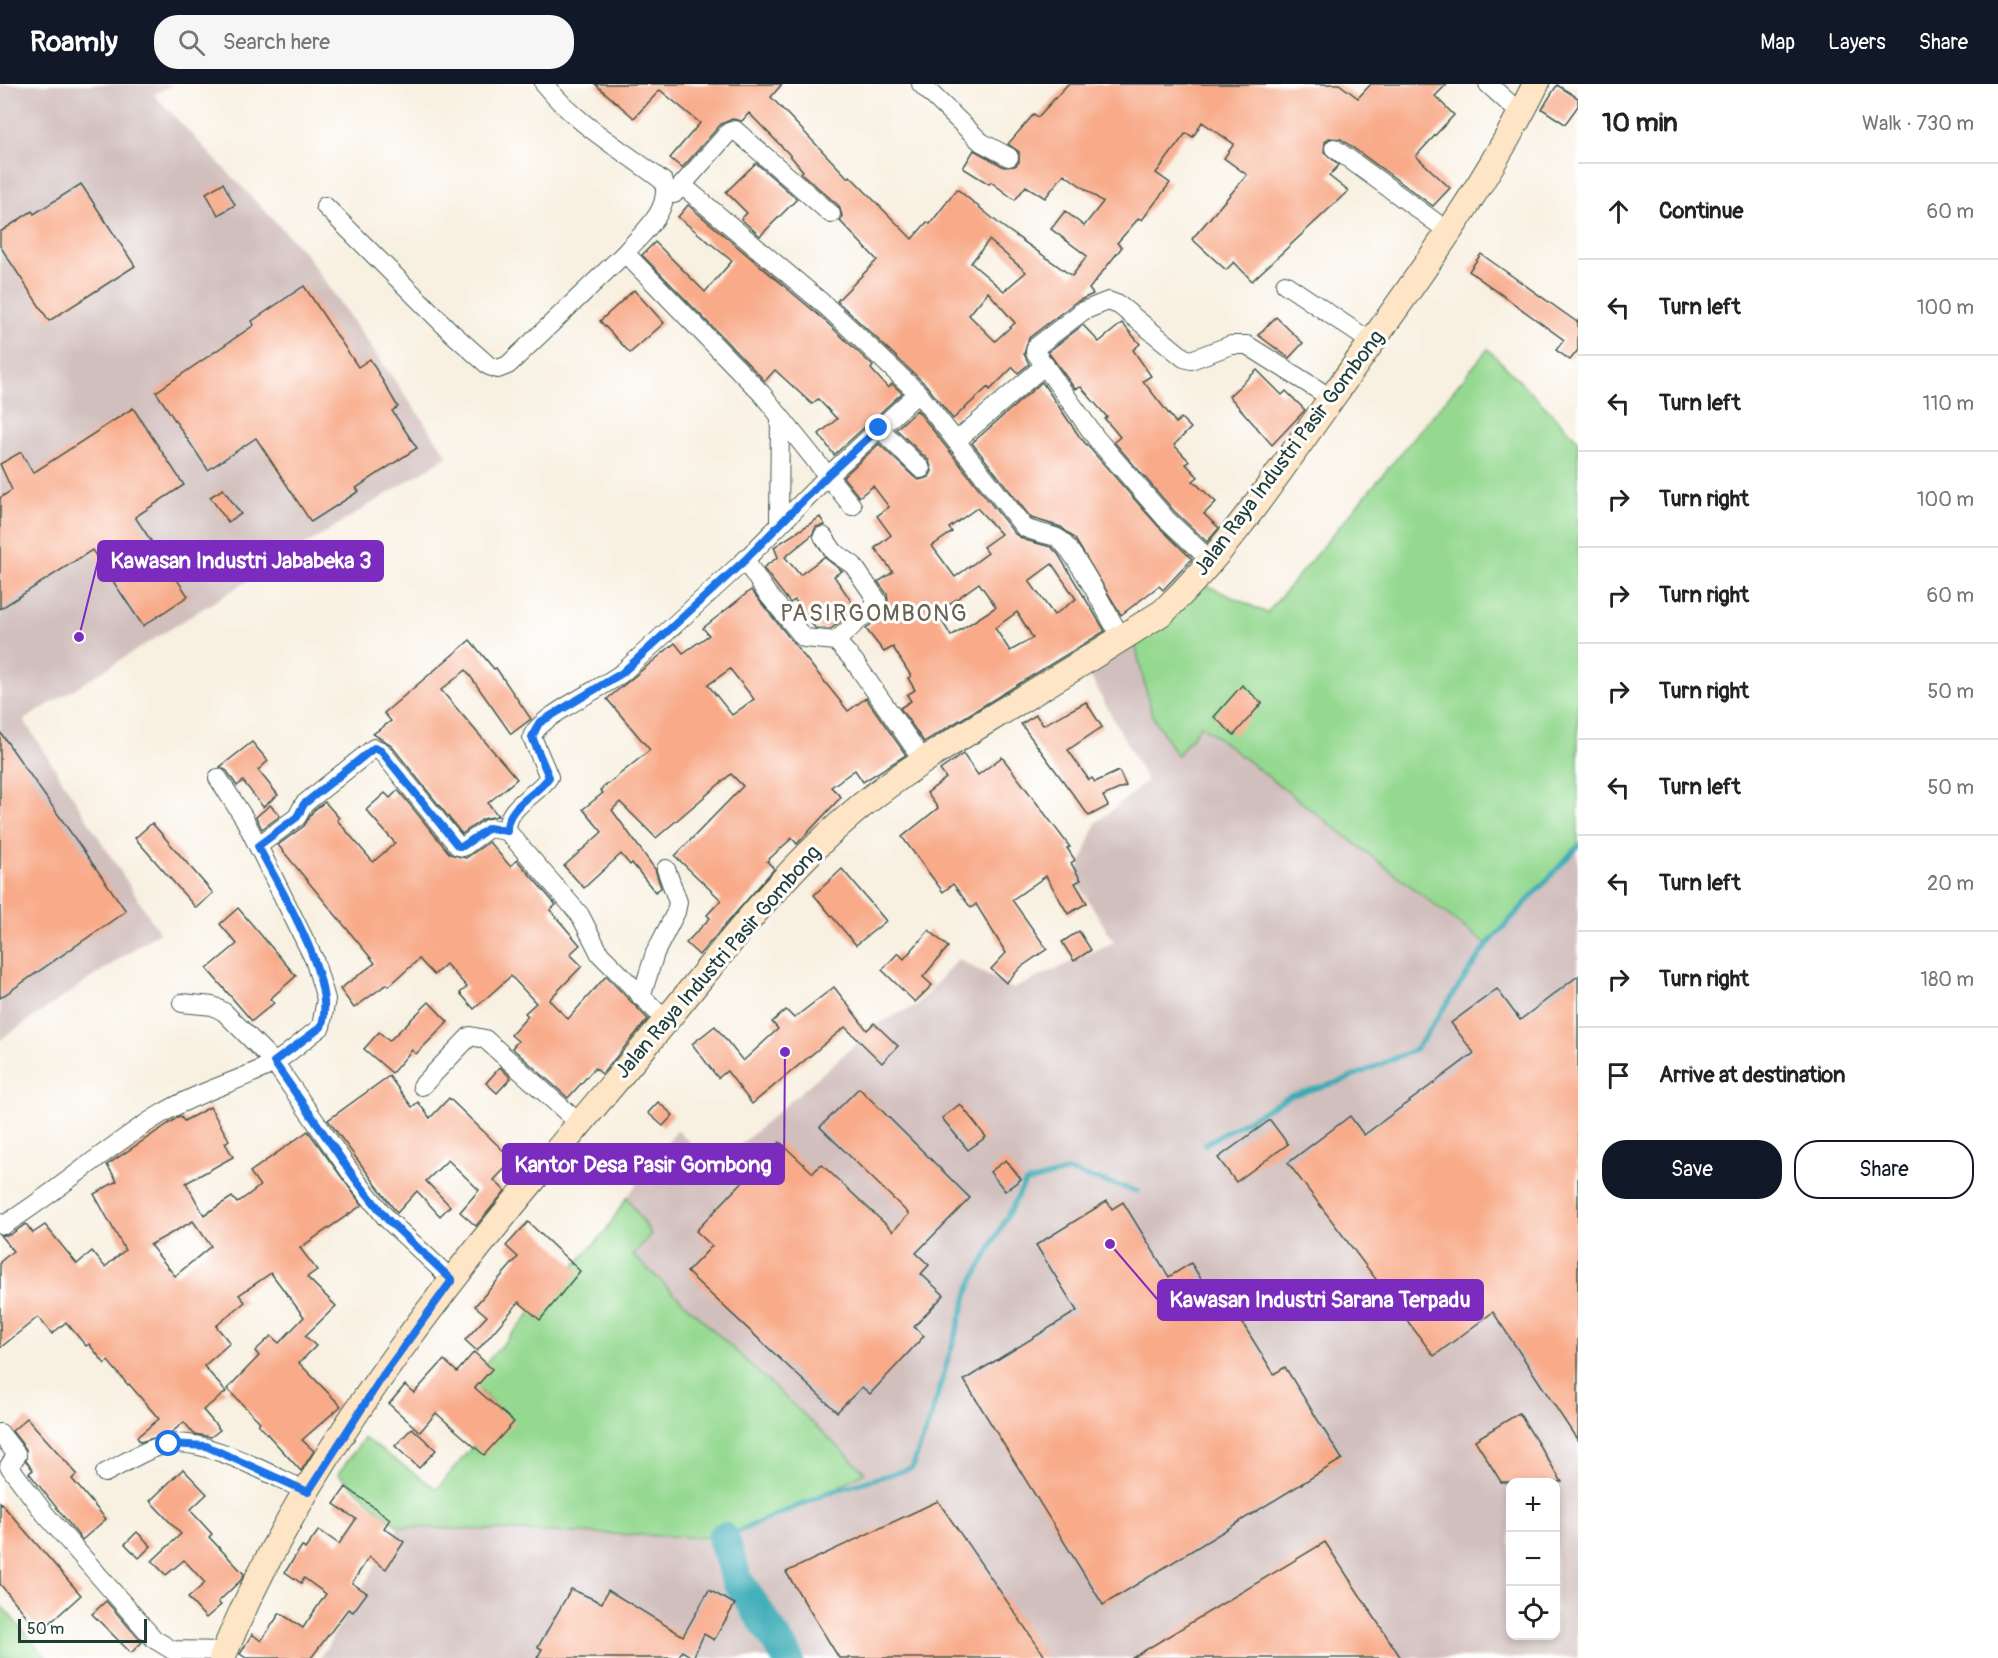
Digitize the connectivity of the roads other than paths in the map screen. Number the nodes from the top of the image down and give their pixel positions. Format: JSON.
{"nodes":[{"id":1,"x":544,"y":84,"type":"edge"},
{"id":2,"x":921,"y":84,"type":"edge"},
{"id":3,"x":1488,"y":84,"type":"edge"},
{"id":4,"x":1536,"y":84,"type":"edge"},
{"id":5,"x":1521,"y":114,"type":"junction"},
{"id":6,"x":1334,"y":148,"type":"dead end"},
{"id":7,"x":1009,"y":157,"type":"dead end"},
{"id":8,"x":674,"y":189,"type":"junction"},
{"id":9,"x":325,"y":206,"type":"dead end"},
{"id":10,"x":831,"y":214,"type":"dead end"},
{"id":11,"x":1449,"y":232,"type":"junction"},
{"id":12,"x":625,"y":253,"type":"junction"},
{"id":13,"x":1285,"y":284,"type":"dead end"},
{"id":14,"x":1371,"y":342,"type":"junction"},
{"id":15,"x":1045,"y":365,"type":"junction"},
{"id":16,"x":918,"y":393,"type":"junction"},
{"id":17,"x":1332,"y":398,"type":"junction"},
{"id":18,"x":780,"y":416,"type":"junction"},
{"id":19,"x":879,"y":428,"type":"junction"},
{"id":20,"x":956,"y":441,"type":"junction"},
{"id":21,"x":921,"y":469,"type":"dead end"},
{"id":22,"x":829,"y":474,"type":"junction"},
{"id":23,"x":852,"y":506,"type":"dead end"},
{"id":24,"x":779,"y":524,"type":"junction"},
{"id":25,"x":823,"y":536,"type":"dead end"},
{"id":26,"x":745,"y":560,"type":"junction"},
{"id":27,"x":1212,"y":562,"type":"junction"},
{"id":28,"x":1122,"y":639,"type":"junction"},
{"id":29,"x":836,"y":641,"type":"junction"},
{"id":30,"x":923,"y":760,"type":"junction"},
{"id":31,"x":218,"y":778,"type":"dead end"},
{"id":32,"x":507,"y":831,"type":"junction"},
{"id":33,"x":258,"y":846,"type":"junction"},
{"id":34,"x":666,"y":869,"type":"dead end"},
{"id":35,"x":641,"y":997,"type":"junction"},
{"id":36,"x":182,"y":1003,"type":"dead end"},
{"id":37,"x":666,"y":1021,"type":"junction"},
{"id":38,"x":274,"y":1062,"type":"junction"},
{"id":39,"x":422,"y":1086,"type":"dead end"},
{"id":40,"x":580,"y":1124,"type":"junction"},
{"id":41,"x":0,"y":1223,"type":"edge"},
{"id":42,"x":452,"y":1280,"type":"junction"},
{"id":43,"x":0,"y":1433,"type":"edge"},
{"id":44,"x":105,"y":1473,"type":"dead end"},
{"id":45,"x":308,"y":1492,"type":"junction"},
{"id":46,"x":223,"y":1655,"type":"edge"}],
"edges":[{"from":1,"to":8,"type":"street"},
{"from":2,"to":7,"type":"street"},
{"from":3,"to":5,"type":"street"},
{"from":4,"to":5,"type":"main road","name":"Jalan Raya Industri Pasir Gombong"},
{"from":5,"to":11,"type":"main road","name":"Jalan Raya Industri Pasir Gombong"},
{"from":6,"to":11,"type":"street"},
{"from":8,"to":10,"type":"street"},
{"from":8,"to":12,"type":"street"},
{"from":8,"to":16,"type":"street"},
{"from":9,"to":12,"type":"street"},
{"from":11,"to":14,"type":"main road","name":"Jalan Raya Industri Pasir Gombong"},
{"from":12,"to":18,"type":"street"},
{"from":13,"to":14,"type":"street"},
{"from":14,"to":17,"type":"main road","name":"Jalan Raya Industri Pasir Gombong"},
{"from":15,"to":17,"type":"street"},
{"from":15,"to":20,"type":"street"},
{"from":15,"to":27,"type":"street"},
{"from":16,"to":19,"type":"street"},
{"from":16,"to":20,"type":"street"},
{"from":17,"to":27,"type":"main road","name":"Jalan Raya Industri Pasir Gombong"},
{"from":18,"to":22,"type":"street"},
{"from":18,"to":24,"type":"street"},
{"from":19,"to":21,"type":"street"},
{"from":19,"to":22,"type":"street"},
{"from":20,"to":28,"type":"street"},
{"from":22,"to":23,"type":"street"},
{"from":22,"to":24,"type":"street"},
{"from":24,"to":26,"type":"street"},
{"from":25,"to":29,"type":"street"},
{"from":26,"to":29,"type":"street"},
{"from":26,"to":32,"type":"street"},
{"from":27,"to":28,"type":"main road","name":"Jalan Raya Industri Pasir Gombong"},
{"from":28,"to":30,"type":"main road","name":"Jalan Raya Industri Pasir Gombong"},
{"from":29,"to":30,"type":"street"},
{"from":30,"to":37,"type":"main road","name":"Jalan Raya Industri Pasir Gombong"},
{"from":31,"to":33,"type":"street"},
{"from":32,"to":33,"type":"street"},
{"from":32,"to":35,"type":"street"},
{"from":33,"to":38,"type":"street"},
{"from":34,"to":35,"type":"street"},
{"from":35,"to":37,"type":"street"},
{"from":36,"to":38,"type":"street"},
{"from":37,"to":40,"type":"main road","name":"Jalan Raya Industri Pasir Gombong"},
{"from":38,"to":41,"type":"street"},
{"from":38,"to":42,"type":"street"},
{"from":39,"to":40,"type":"street"},
{"from":40,"to":42,"type":"main road","name":"Jalan Raya Industri Pasir Gombong"},
{"from":42,"to":45,"type":"main road","name":"Jalan Raya Industri Pasir Gombong"},
{"from":43,"to":46,"type":"street"},
{"from":44,"to":45,"type":"street"},
{"from":45,"to":46,"type":"main road","name":"Jalan Raya Industri Pasir Gombong"}]}
